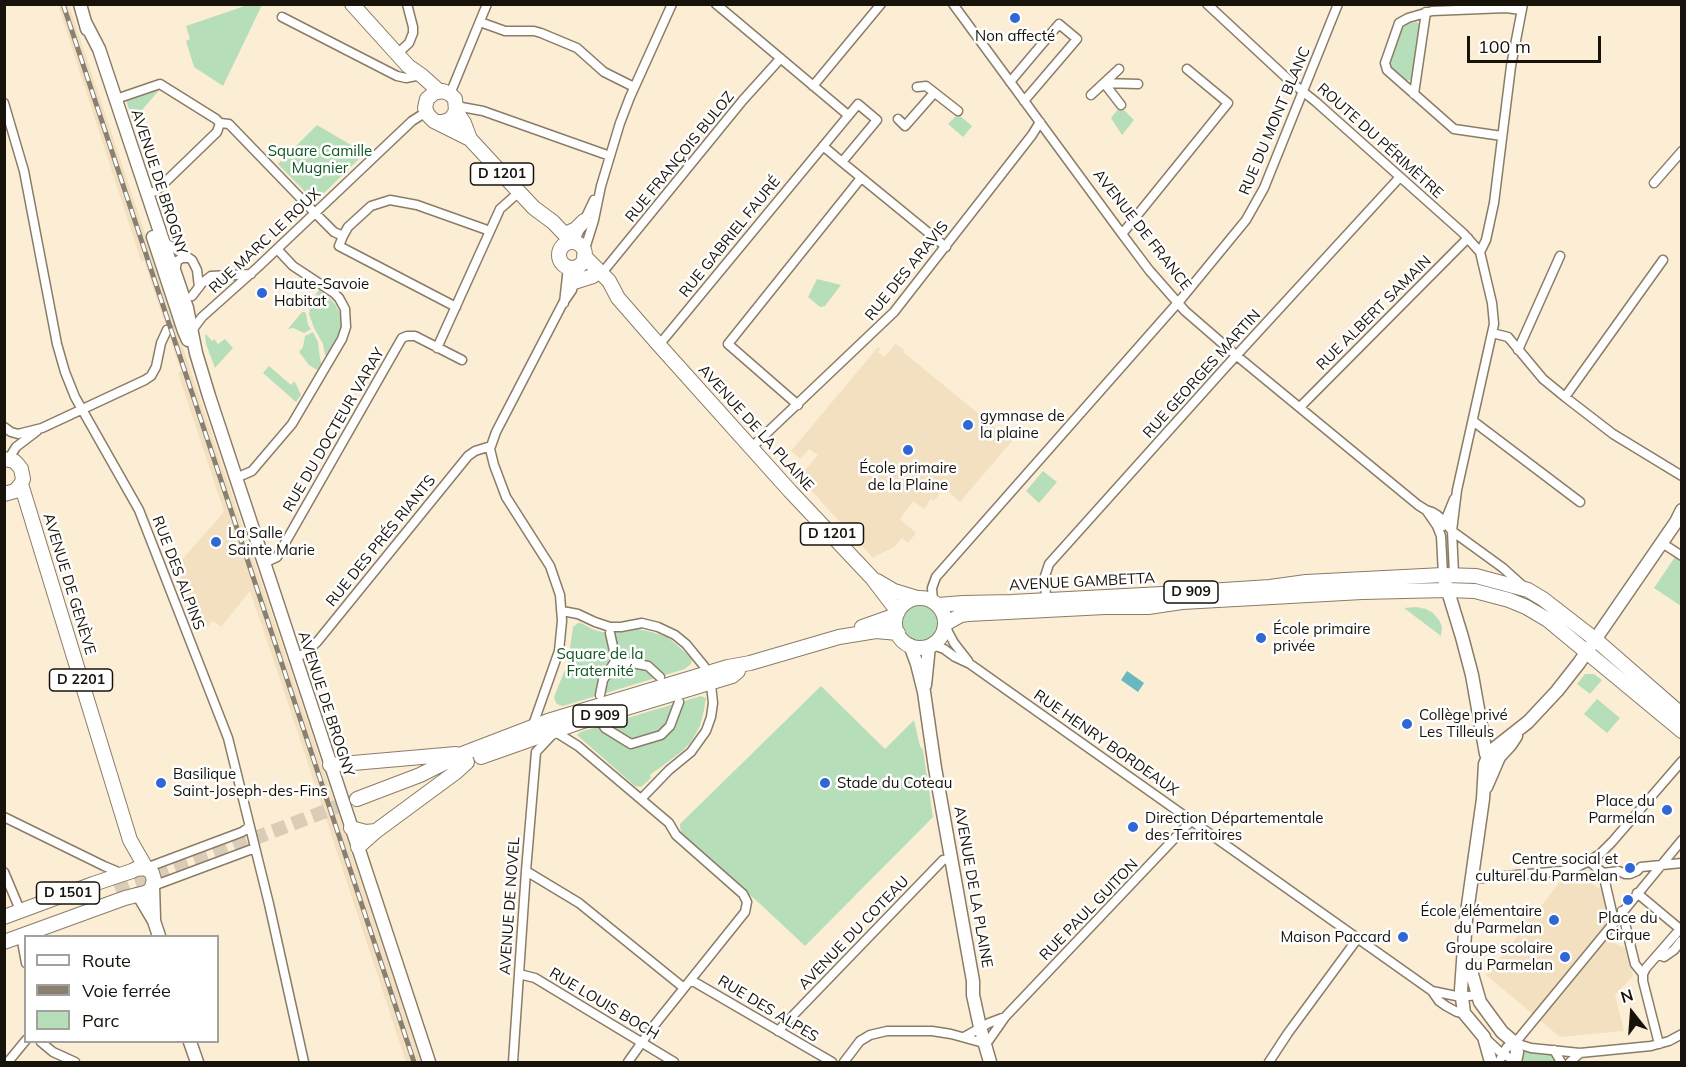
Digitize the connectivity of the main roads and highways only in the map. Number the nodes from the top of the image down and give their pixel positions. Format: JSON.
{"nodes":[{"id":1,"x":80,"y":4,"type":"edge"},
{"id":2,"x":352,"y":4,"type":"edge"},
{"id":3,"x":86,"y":22,"type":"junction"},
{"id":4,"x":414,"y":73,"type":"junction"},
{"id":5,"x":450,"y":101,"type":"junction"},
{"id":6,"x":426,"y":105,"type":"junction"},
{"id":7,"x":438,"y":122,"type":"junction"},
{"id":8,"x":470,"y":139,"type":"junction"},
{"id":9,"x":148,"y":219,"type":"junction"},
{"id":10,"x":584,"y":221,"type":"road end"},
{"id":11,"x":163,"y":241,"type":"junction"},
{"id":12,"x":568,"y":241,"type":"junction"},
{"id":13,"x":579,"y":261,"type":"junction"},
{"id":14,"x":597,"y":275,"type":"junction"},
{"id":15,"x":574,"y":282,"type":"road end"},
{"id":16,"x":189,"y":319,"type":"junction"},
{"id":17,"x":8,"y":458,"type":"edge"},
{"id":18,"x":12,"y":490,"type":"edge"},
{"id":19,"x":1682,"y":510,"type":"edge"},
{"id":20,"x":1679,"y":519,"type":"edge"},
{"id":21,"x":872,"y":578,"type":"junction"},
{"id":22,"x":1450,"y":582,"type":"junction"},
{"id":23,"x":916,"y":598,"type":"junction"},
{"id":24,"x":936,"y":603,"type":"junction"},
{"id":25,"x":897,"y":613,"type":"junction"},
{"id":26,"x":945,"y":625,"type":"junction"},
{"id":27,"x":1555,"y":626,"type":"junction"},
{"id":28,"x":898,"y":633,"type":"junction"},
{"id":29,"x":839,"y":637,"type":"junction"},
{"id":30,"x":1596,"y":640,"type":"junction"},
{"id":31,"x":910,"y":645,"type":"junction"},
{"id":32,"x":931,"y":645,"type":"junction"},
{"id":33,"x":1587,"y":652,"type":"junction"},
{"id":34,"x":1622,"y":663,"type":"junction"},
{"id":35,"x":708,"y":678,"type":"junction"},
{"id":36,"x":924,"y":692,"type":"junction"},
{"id":37,"x":1476,"y":694,"type":"junction"},
{"id":38,"x":1682,"y":715,"type":"edge"},
{"id":39,"x":1682,"y":731,"type":"edge"},
{"id":40,"x":1502,"y":747,"type":"junction"},
{"id":41,"x":464,"y":758,"type":"junction"},
{"id":42,"x":1492,"y":759,"type":"junction"},
{"id":43,"x":330,"y":765,"type":"junction"},
{"id":44,"x":357,"y":799,"type":"tunnel mouth"},
{"id":45,"x":351,"y":828,"type":"junction"},
{"id":46,"x":376,"y":831,"type":"junction"},
{"id":47,"x":358,"y":847,"type":"junction"},
{"id":48,"x":139,"y":870,"type":"junction"},
{"id":49,"x":153,"y":886,"type":"junction"},
{"id":50,"x":116,"y":891,"type":"tunnel mouth"},
{"id":51,"x":138,"y":894,"type":"junction"},
{"id":52,"x":4,"y":916,"type":"edge"},
{"id":53,"x":154,"y":921,"type":"junction"},
{"id":54,"x":9,"y":935,"type":"edge"},
{"id":55,"x":159,"y":935,"type":"edge"},
{"id":56,"x":1464,"y":950,"type":"junction"},
{"id":57,"x":987,"y":1041,"type":"junction"},
{"id":58,"x":191,"y":1043,"type":"edge"},
{"id":59,"x":197,"y":1062,"type":"edge"},
{"id":60,"x":429,"y":1062,"type":"edge"},
{"id":61,"x":990,"y":1062,"type":"edge"},
{"id":62,"x":996,"y":1062,"type":"edge"},
{"id":63,"x":1491,"y":1062,"type":"edge"},
{"id":64,"x":1516,"y":1062,"type":"edge"}],
"edges":[{"from":1,"to":3,"type":"main road","name":"AVENUE DE BROGNY"},
{"from":2,"to":4,"type":"main road"},
{"from":3,"to":9,"type":"main road","name":"AVENUE DE BROGNY"},
{"from":3,"to":11,"type":"main road","name":"AVENUE DE BROGNY"},
{"from":4,"to":5,"type":"main road"},
{"from":4,"to":6,"type":"main road"},
{"from":5,"to":6,"type":"main road"},
{"from":5,"to":7,"type":"main road"},
{"from":5,"to":8,"type":"main road","number":"D 1201"},
{"from":6,"to":7,"type":"main road"},
{"from":7,"to":8,"type":"main road","number":"D 1201"},
{"from":8,"to":12,"type":"main road","number":"D 1201"},
{"from":9,"to":11,"type":"main road"},
{"from":9,"to":16,"type":"main road","name":"AVENUE DE BROGNY"},
{"from":10,"to":12,"type":"main road"},
{"from":11,"to":16,"type":"main road","name":"AVENUE DE BROGNY"},
{"from":12,"to":13,"type":"main road","name":"AVENUE DE LA PLAINE"},
{"from":12,"to":13,"type":"main road"},
{"from":13,"to":14,"type":"main road","name":"AVENUE DE LA PLAINE","number":"D 1201"},
{"from":14,"to":15,"type":"main road"},
{"from":14,"to":21,"type":"main road","name":"AVENUE DE LA PLAINE","number":"D 1201"},
{"from":16,"to":43,"type":"main road","name":"AVENUE DE BROGNY"},
{"from":17,"to":18,"type":"main road"},
{"from":18,"to":48,"type":"main road","name":"AVENUE DE GENÈVE","number":"D 2201"},
{"from":19,"to":20,"type":"main road"},
{"from":20,"to":30,"type":"main road"},
{"from":21,"to":23,"type":"main road","name":"AVENUE DE LA PLAINE","number":"D 1201"},
{"from":21,"to":25,"type":"main road","name":"AVENUE DE LA PLAINE","number":"D 1201"},
{"from":22,"to":24,"type":"main road","name":"AVENUE GAMBETTA","number":"D 909"},
{"from":22,"to":26,"type":"main road","name":"AVENUE GAMBETTA","number":"D 909"},
{"from":22,"to":27,"type":"main road","number":"D 909"},
{"from":22,"to":30,"type":"main road","name":"AVENUE DE FRANCE","number":"D 909"},
{"from":22,"to":37,"type":"main road"},
{"from":23,"to":24,"type":"main road"},
{"from":23,"to":25,"type":"main road"},
{"from":24,"to":26,"type":"main road"},
{"from":25,"to":28,"type":"main road"},
{"from":25,"to":29,"type":"main road","number":"D 909"},
{"from":26,"to":32,"type":"main road"},
{"from":27,"to":30,"type":"main road"},
{"from":27,"to":33,"type":"main road","number":"D 909"},
{"from":28,"to":29,"type":"main road","number":"D 909"},
{"from":28,"to":31,"type":"main road"},
{"from":29,"to":35,"type":"main road","number":"D 909"},
{"from":30,"to":33,"type":"main road"},
{"from":30,"to":34,"type":"main road","name":"AVENUE DE FRANCE","number":"D 909"},
{"from":31,"to":32,"type":"main road"},
{"from":31,"to":36,"type":"main road","name":"AVENUE DE LA PLAINE"},
{"from":32,"to":36,"type":"main road","name":"AVENUE DE LA PLAINE"},
{"from":33,"to":34,"type":"main road"},
{"from":33,"to":39,"type":"main road","number":"D 909"},
{"from":33,"to":40,"type":"main road"},
{"from":34,"to":38,"type":"main road","name":"AVENUE DE FRANCE","number":"D 909"},
{"from":35,"to":41,"type":"main road","number":"D 909"},
{"from":35,"to":41,"type":"main road","number":"D 909"},
{"from":36,"to":57,"type":"main road","name":"AVENUE DE LA PLAINE"},
{"from":37,"to":40,"type":"main road"},
{"from":37,"to":42,"type":"main road"},
{"from":40,"to":42,"type":"main road"},
{"from":41,"to":43,"type":"main road"},
{"from":41,"to":44,"type":"main road","number":"D 909"},
{"from":41,"to":46,"type":"main road"},
{"from":42,"to":56,"type":"main road"},
{"from":43,"to":45,"type":"main road","name":"AVENUE DE BROGNY"},
{"from":45,"to":46,"type":"main road"},
{"from":45,"to":47,"type":"main road","name":"AVENUE DE BROGNY"},
{"from":46,"to":47,"type":"main road"},
{"from":47,"to":60,"type":"main road","name":"AVENUE DE BROGNY"},
{"from":48,"to":49,"type":"main road"},
{"from":48,"to":51,"type":"main road"},
{"from":48,"to":52,"type":"main road","number":"D 1501"},
{"from":49,"to":51,"type":"main road"},
{"from":49,"to":53,"type":"main road"},
{"from":50,"to":54,"type":"main road","number":"D 1501"},
{"from":51,"to":53,"type":"main road"},
{"from":51,"to":54,"type":"main road"},
{"from":53,"to":55,"type":"main road"},
{"from":56,"to":63,"type":"main road"},
{"from":56,"to":64,"type":"main road"},
{"from":57,"to":61,"type":"main road","name":"AVENUE DE LA PLAINE"},
{"from":57,"to":62,"type":"main road","name":"AVENUE DE LA PLAINE"},
{"from":58,"to":59,"type":"main road"}]}
